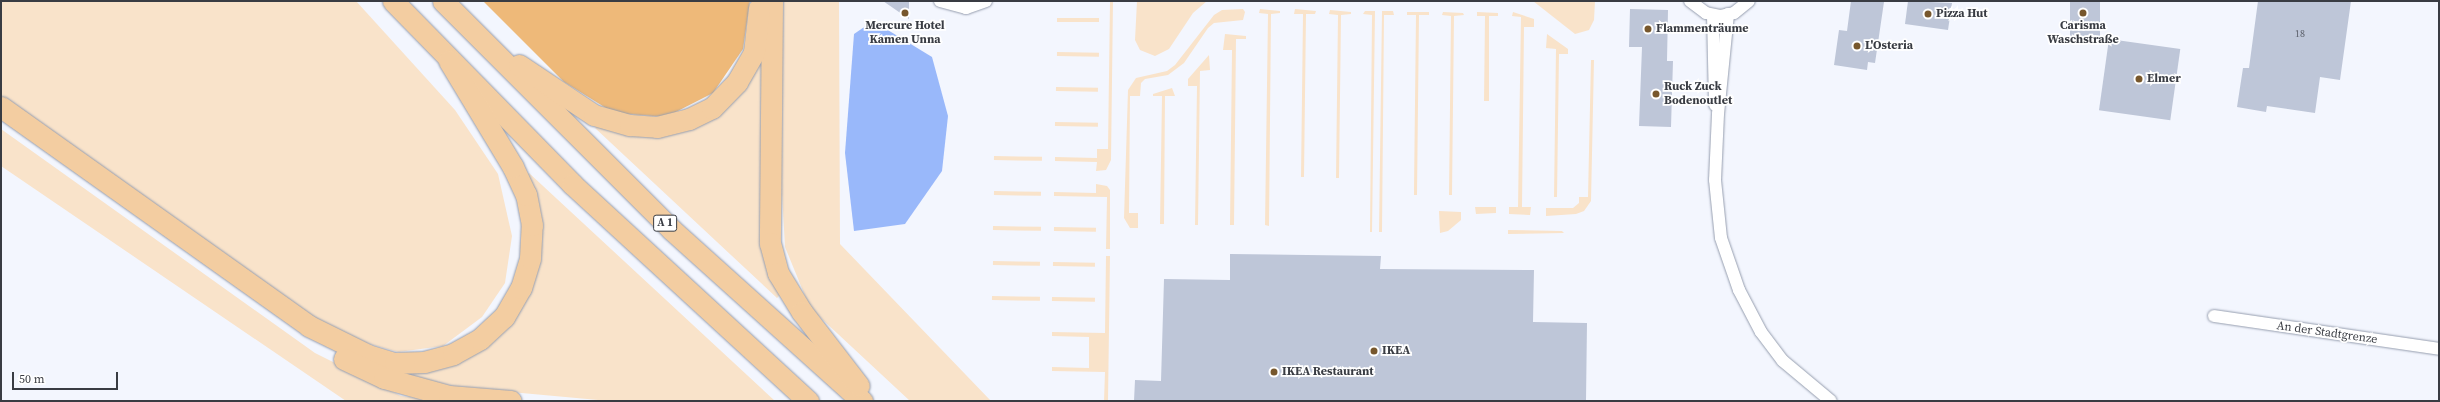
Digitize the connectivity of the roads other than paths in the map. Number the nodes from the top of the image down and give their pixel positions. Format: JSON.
{"nodes":[{"id":1,"x":393,"y":1,"type":"edge"},
{"id":2,"x":443,"y":1,"type":"edge"},
{"id":3,"x":758,"y":1,"type":"edge"},
{"id":4,"x":772,"y":1,"type":"edge"},
{"id":5,"x":940,"y":1,"type":"edge"},
{"id":6,"x":986,"y":1,"type":"edge"},
{"id":7,"x":1690,"y":1,"type":"edge"},
{"id":8,"x":1749,"y":1,"type":"edge"},
{"id":9,"x":1728,"y":14,"type":"junction"},
{"id":10,"x":1713,"y":15,"type":"junction"},
{"id":11,"x":477,"y":36,"type":"junction"},
{"id":12,"x":449,"y":60,"type":"junction"},
{"id":13,"x":1,"y":107,"type":"edge"},
{"id":14,"x":1718,"y":114,"type":"junction"},
{"id":15,"x":1,"y":119,"type":"edge"},
{"id":16,"x":2214,"y":316,"type":"dead end"},
{"id":17,"x":2439,"y":349,"type":"edge"},
{"id":18,"x":511,"y":401,"type":"edge"},
{"id":19,"x":808,"y":401,"type":"edge"},
{"id":20,"x":862,"y":401,"type":"edge"},
{"id":21,"x":870,"y":401,"type":"edge"},
{"id":22,"x":1831,"y":401,"type":"edge"}],
"edges":[{"from":1,"to":12,"type":"highway"},
{"from":2,"to":11,"type":"highway","number":"A 1"},
{"from":3,"to":11,"type":"highway"},
{"from":4,"to":21,"type":"highway"},
{"from":5,"to":6,"type":"street"},
{"from":7,"to":10,"type":"street"},
{"from":8,"to":9,"type":"street"},
{"from":9,"to":10,"type":"street"},
{"from":9,"to":14,"type":"street"},
{"from":10,"to":14,"type":"street"},
{"from":11,"to":20,"type":"highway","number":"A 1"},
{"from":12,"to":13,"type":"highway"},
{"from":12,"to":19,"type":"highway"},
{"from":14,"to":22,"type":"street"},
{"from":15,"to":18,"type":"highway"},
{"from":16,"to":17,"type":"street","name":"An der Stadtgrenze"}]}
